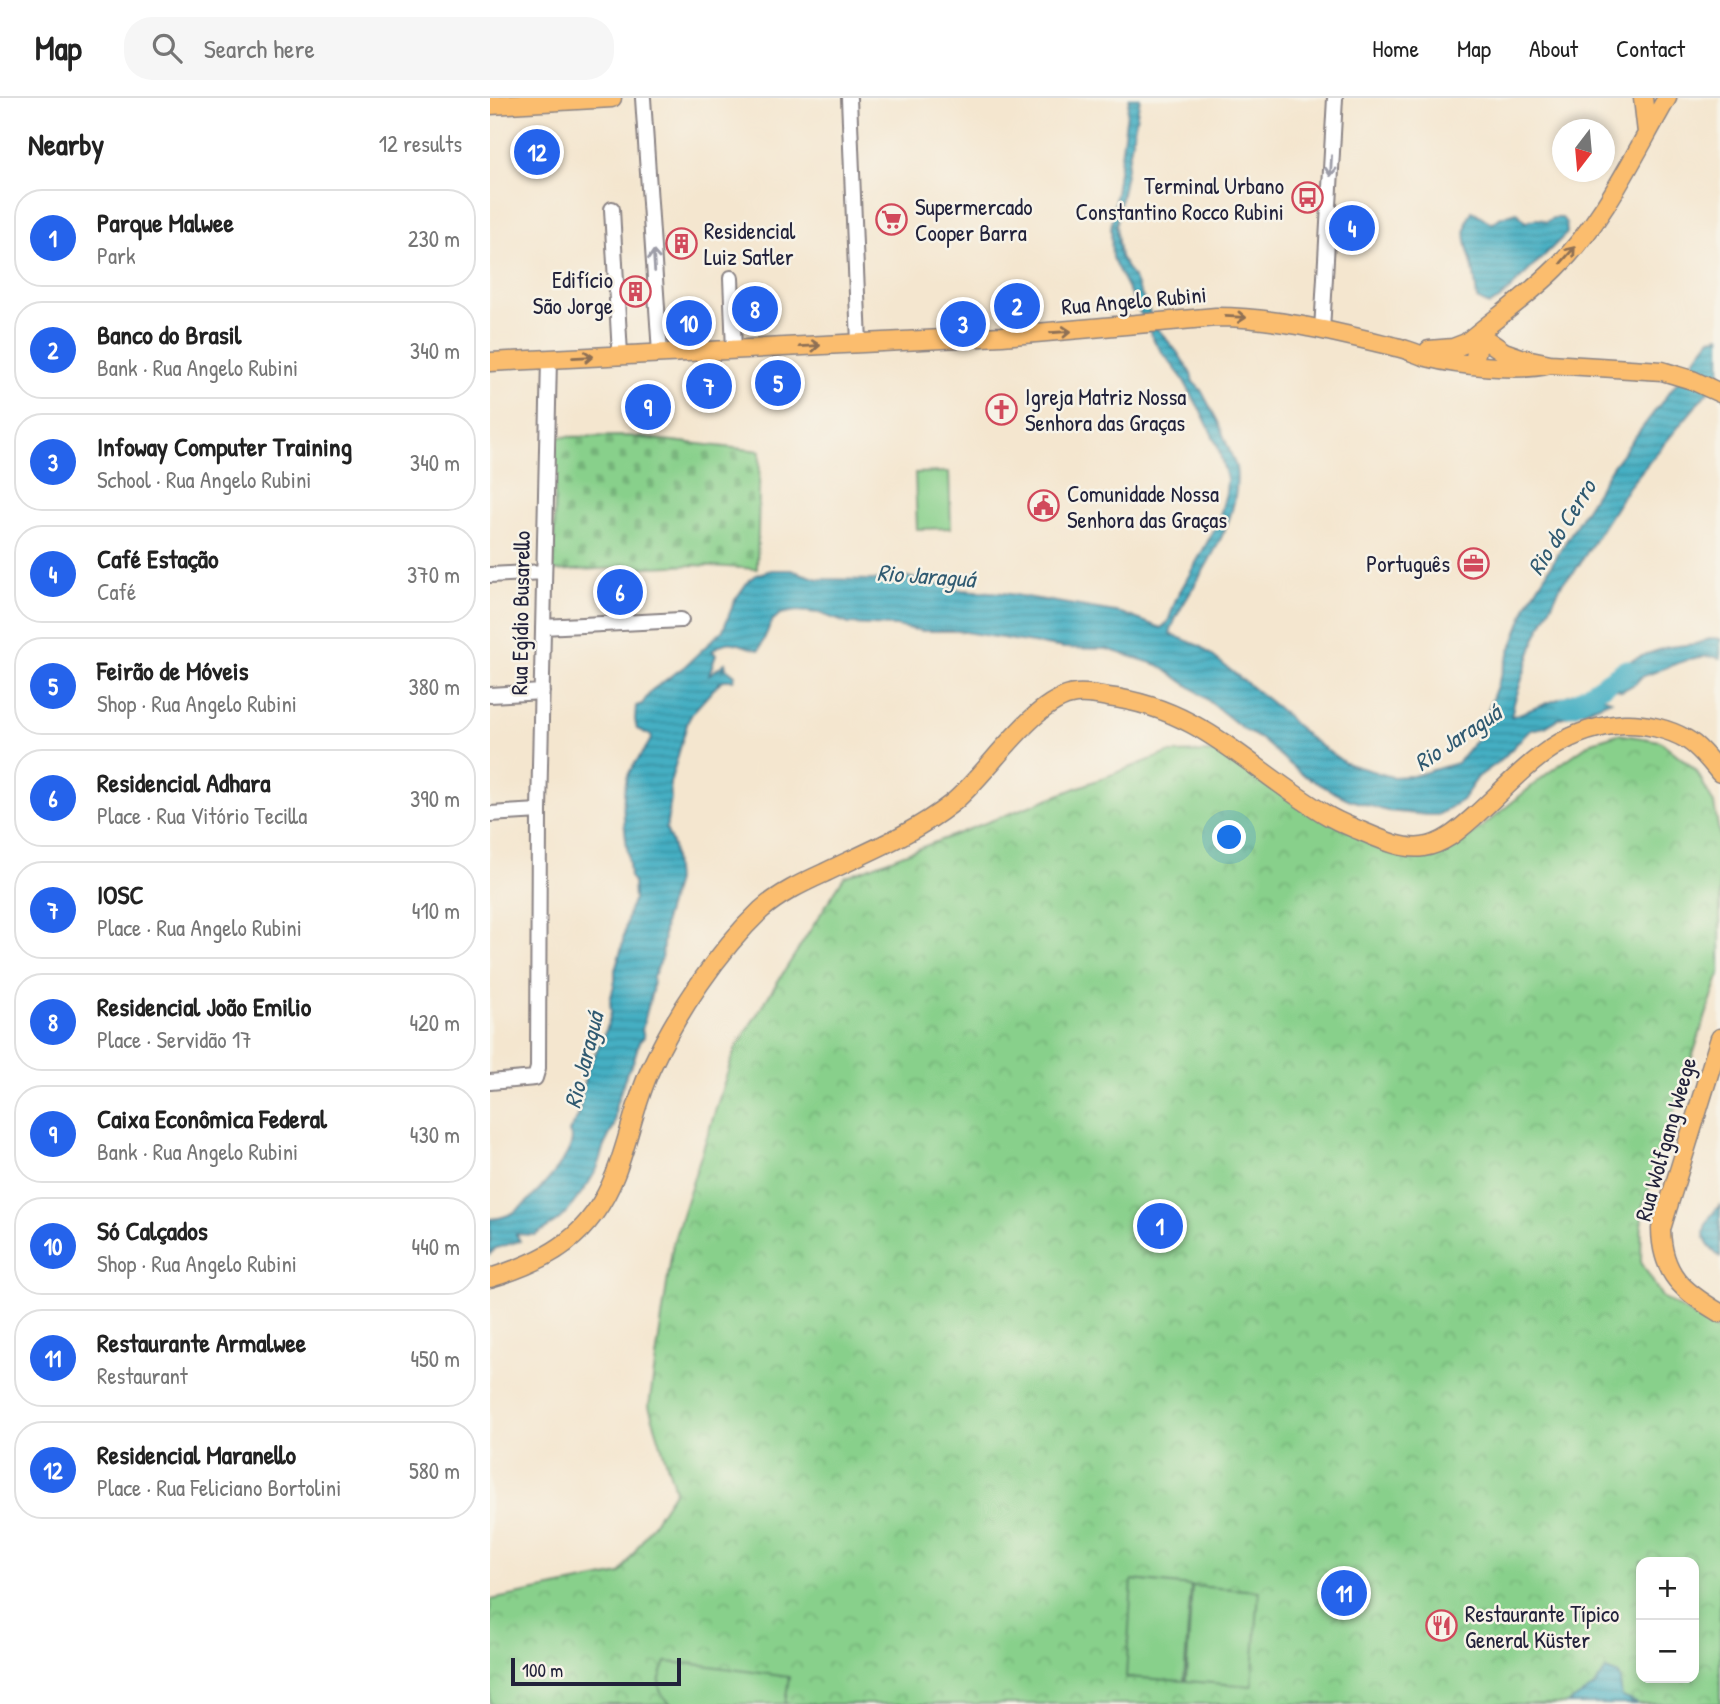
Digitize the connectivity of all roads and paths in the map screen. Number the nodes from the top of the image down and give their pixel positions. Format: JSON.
{"nodes":[{"id":1,"x":612,"y":98,"type":"edge"},
{"id":2,"x":643,"y":98,"type":"edge"},
{"id":3,"x":849,"y":98,"type":"edge"},
{"id":4,"x":1335,"y":98,"type":"edge"},
{"id":5,"x":1643,"y":98,"type":"edge"},
{"id":6,"x":1660,"y":98,"type":"edge"},
{"id":7,"x":1667,"y":98,"type":"edge"},
{"id":8,"x":490,"y":105,"type":"edge"},
{"id":9,"x":1650,"y":128,"type":"junction"},
{"id":10,"x":612,"y":209,"type":"dead end"},
{"id":11,"x":731,"y":278,"type":"dead end"},
{"id":12,"x":1518,"y":301,"type":"junction"},
{"id":13,"x":1322,"y":331,"type":"junction"},
{"id":14,"x":859,"y":343,"type":"junction"},
{"id":15,"x":734,"y":350,"type":"junction"},
{"id":16,"x":1408,"y":350,"type":"junction"},
{"id":17,"x":1500,"y":350,"type":"junction"},
{"id":18,"x":660,"y":353,"type":"junction"},
{"id":19,"x":620,"y":355,"type":"junction"},
{"id":20,"x":549,"y":359,"type":"junction"},
{"id":21,"x":490,"y":362,"type":"edge"},
{"id":22,"x":1550,"y":364,"type":"junction"},
{"id":23,"x":1487,"y":365,"type":"junction"},
{"id":24,"x":1720,"y":393,"type":"edge"},
{"id":25,"x":543,"y":572,"type":"junction"},
{"id":26,"x":490,"y":575,"type":"edge"},
{"id":27,"x":681,"y":620,"type":"dead end"},
{"id":28,"x":543,"y":627,"type":"junction"},
{"id":29,"x":542,"y":692,"type":"junction"},
{"id":30,"x":490,"y":695,"type":"edge"},
{"id":31,"x":1720,"y":773,"type":"edge"},
{"id":32,"x":539,"y":811,"type":"junction"},
{"id":33,"x":490,"y":814,"type":"edge"},
{"id":34,"x":1720,"y":1038,"type":"edge"},
{"id":35,"x":490,"y":1082,"type":"edge"},
{"id":36,"x":490,"y":1278,"type":"edge"},
{"id":37,"x":1720,"y":1313,"type":"edge"}],
"edges":[{"from":1,"to":8,"type":"main road"},
{"from":18,"to":2,"type":"street","one_way":true},
{"from":3,"to":14,"type":"street"},
{"from":4,"to":13,"type":"street","one_way":true},
{"from":5,"to":9,"type":"main road"},
{"from":6,"to":9,"type":"main road"},
{"from":7,"to":9,"type":"main road"},
{"from":12,"to":9,"type":"main road","one_way":true},
{"from":10,"to":19,"type":"street"},
{"from":11,"to":15,"type":"street"},
{"from":12,"to":16,"type":"main road"},
{"from":12,"to":17,"type":"main road"},
{"from":14,"to":13,"type":"main road","name":"Rua Angelo Rubini","one_way":true},
{"from":13,"to":16,"type":"main road","name":"Rua Angelo Rubini"},
{"from":15,"to":14,"type":"main road","name":"Rua Angelo Rubini","one_way":true},
{"from":15,"to":18,"type":"main road","name":"Rua Angelo Rubini"},
{"from":16,"to":23,"type":"main road","name":"Rua Angelo Rubini"},
{"from":17,"to":22,"type":"main road"},
{"from":17,"to":23,"type":"main road"},
{"from":18,"to":19,"type":"main road","name":"Rua Angelo Rubini"},
{"from":20,"to":19,"type":"main road","name":"Rua Angelo Rubini","one_way":true},
{"from":20,"to":21,"type":"main road","name":"Rua Angelo Rubini"},
{"from":20,"to":25,"type":"street","name":"Rua Egídio Busarello"},
{"from":22,"to":23,"type":"main road","name":"Rua Angelo Rubini"},
{"from":22,"to":24,"type":"main road"},
{"from":25,"to":26,"type":"street"},
{"from":25,"to":28,"type":"street","name":"Rua Egídio Busarello"},
{"from":27,"to":28,"type":"street"},
{"from":28,"to":29,"type":"street","name":"Rua Egídio Busarello"},
{"from":29,"to":30,"type":"street"},
{"from":29,"to":32,"type":"street","name":"Rua Egídio Busarello"},
{"from":31,"to":36,"type":"main road"},
{"from":32,"to":33,"type":"street"},
{"from":32,"to":35,"type":"street","name":"Rua Egídio Busarello"},
{"from":34,"to":37,"type":"main road","name":"Rua Wolfgang Weege"}]}
